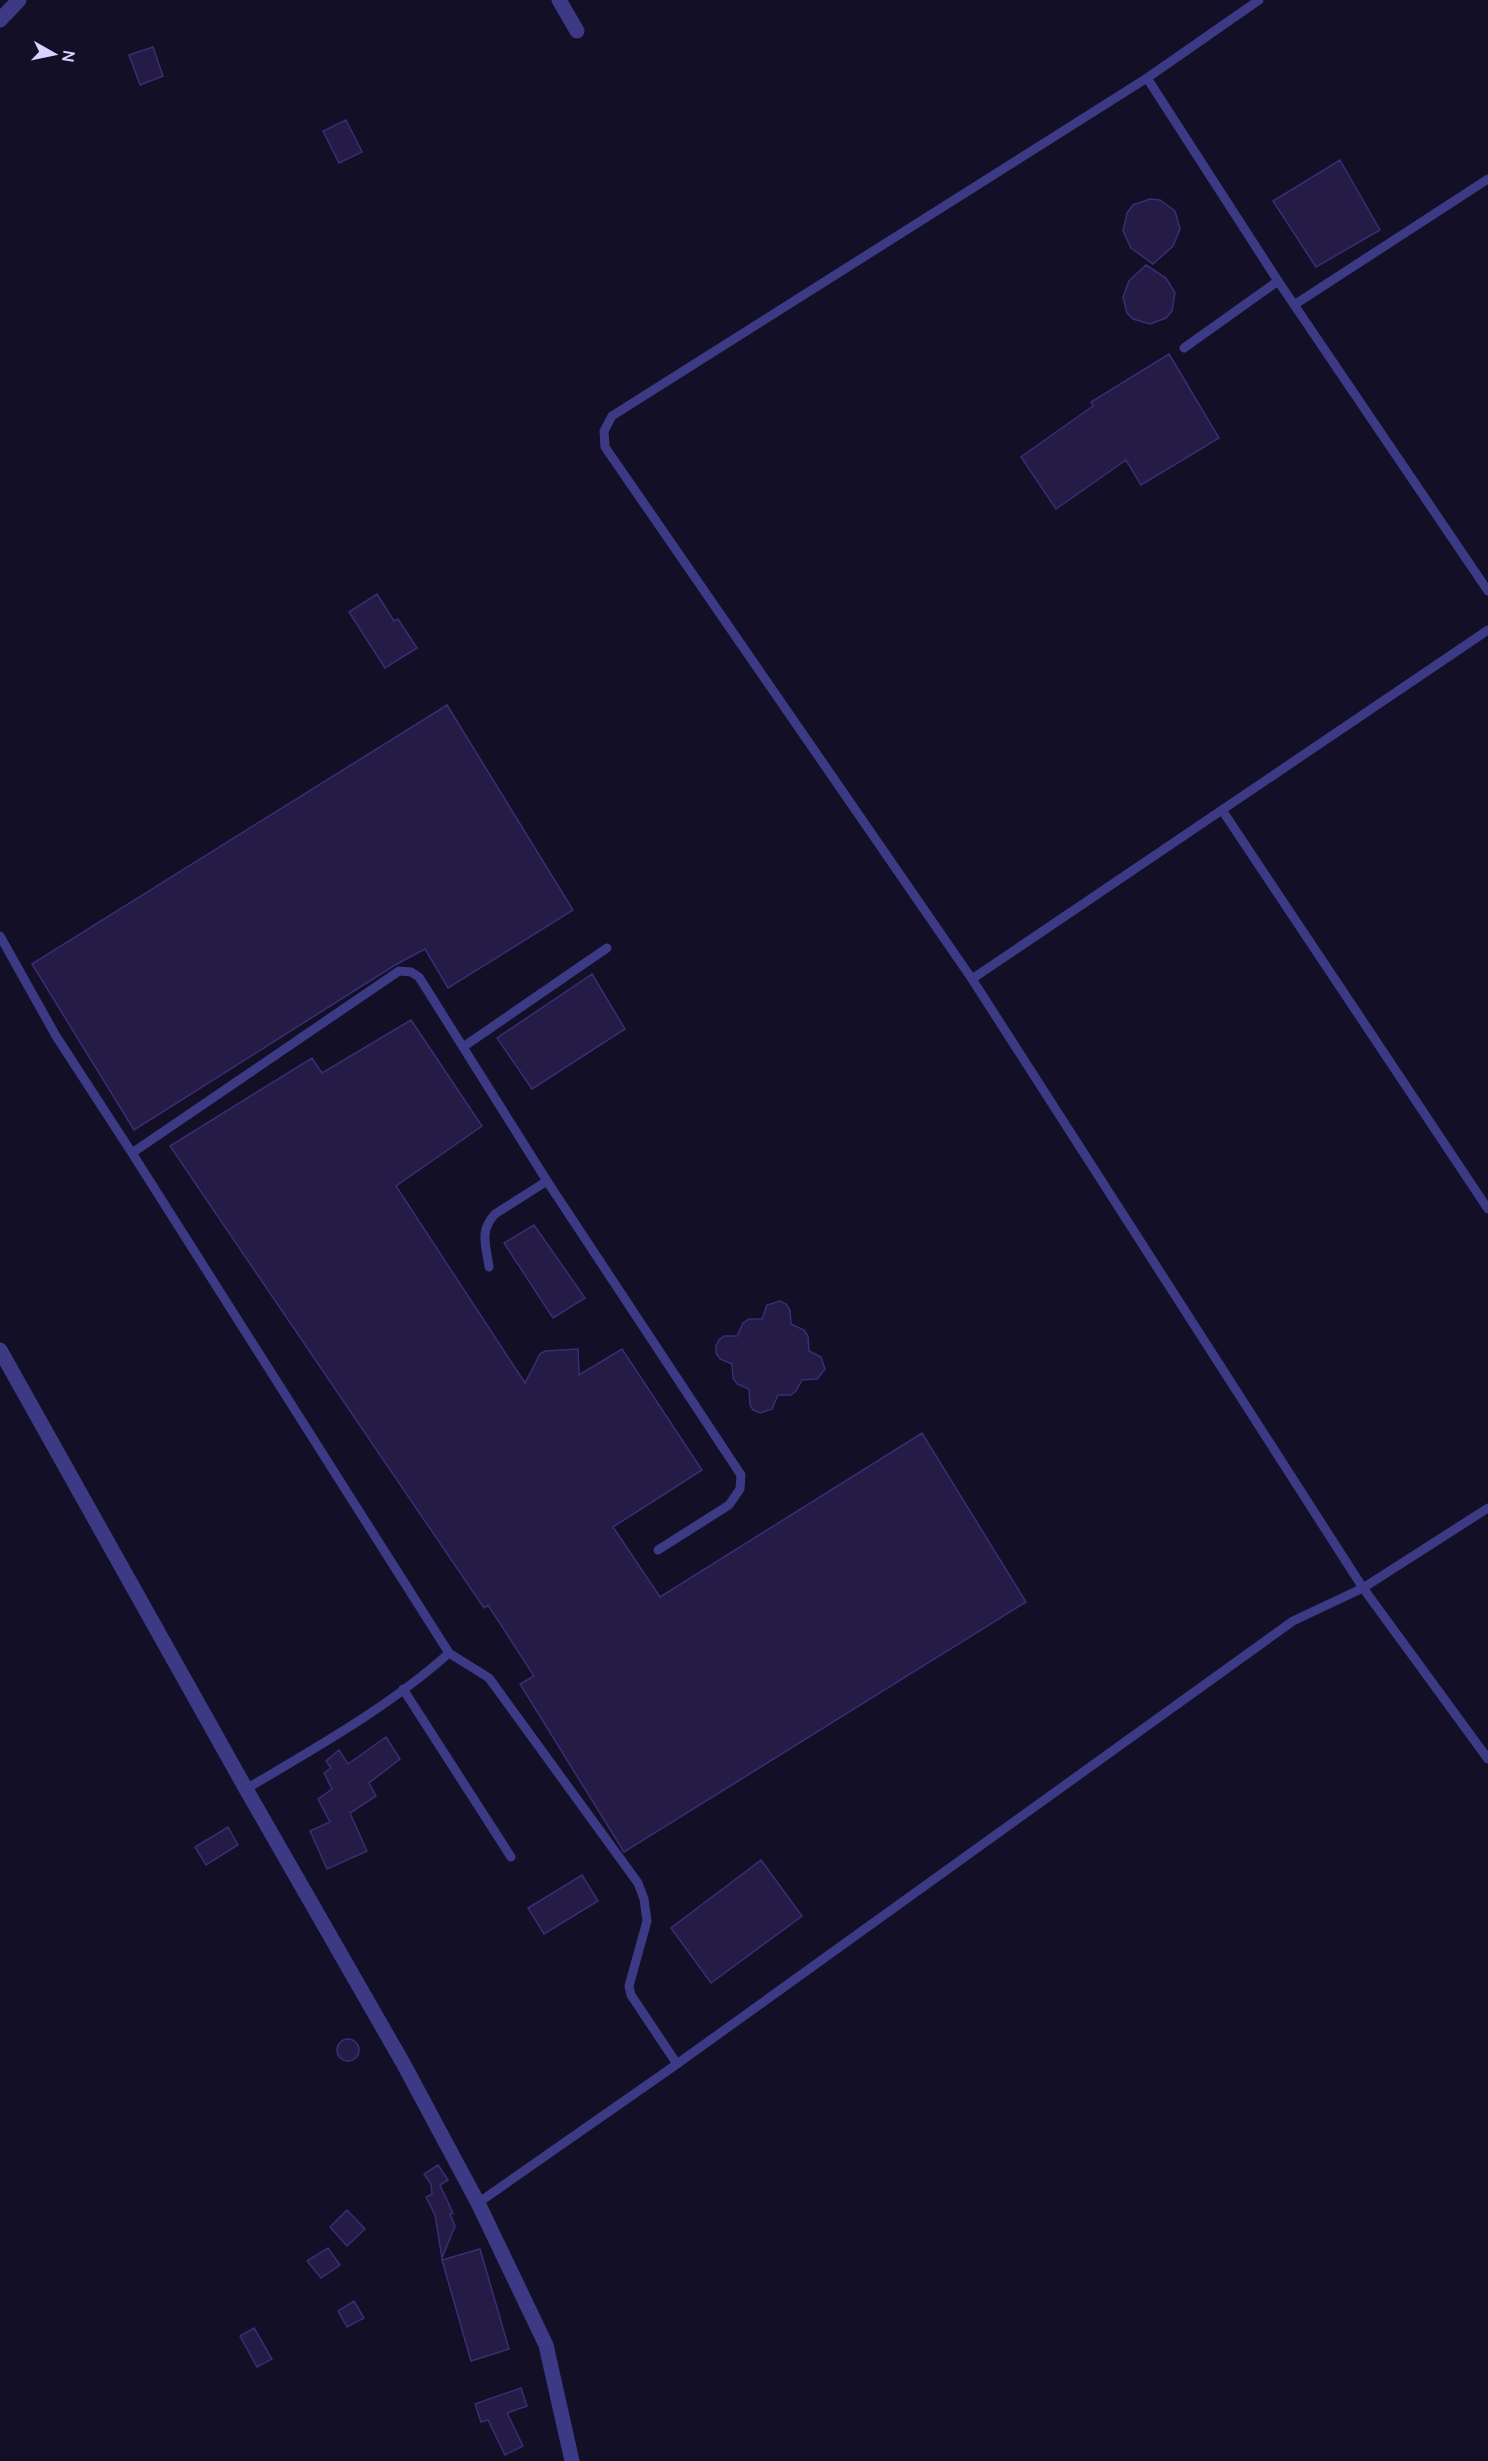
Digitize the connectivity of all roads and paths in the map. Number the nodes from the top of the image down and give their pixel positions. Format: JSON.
{"nodes":[{"id":1,"x":19,"y":0,"type":"edge"},
{"id":2,"x":559,"y":0,"type":"edge"},
{"id":3,"x":1259,"y":0,"type":"edge"},
{"id":4,"x":0,"y":20,"type":"edge"},
{"id":5,"x":577,"y":31,"type":"dead end"},
{"id":6,"x":1147,"y":78,"type":"junction"},
{"id":7,"x":1488,"y":179,"type":"edge"},
{"id":8,"x":1278,"y":282,"type":"junction"},
{"id":9,"x":1294,"y":305,"type":"junction"},
{"id":10,"x":1184,"y":348,"type":"dead end"},
{"id":11,"x":1488,"y":591,"type":"edge"},
{"id":12,"x":1488,"y":630,"type":"edge"},
{"id":13,"x":1222,"y":810,"type":"junction"},
{"id":14,"x":0,"y":936,"type":"edge"},
{"id":15,"x":607,"y":948,"type":"dead end"},
{"id":16,"x":972,"y":979,"type":"junction"},
{"id":17,"x":463,"y":1047,"type":"junction"},
{"id":18,"x":132,"y":1153,"type":"junction"},
{"id":19,"x":547,"y":1181,"type":"junction"},
{"id":20,"x":1488,"y":1209,"type":"edge"},
{"id":21,"x":489,"y":1267,"type":"dead end"},
{"id":22,"x":0,"y":1350,"type":"edge"},
{"id":23,"x":1488,"y":1508,"type":"edge"},
{"id":24,"x":658,"y":1550,"type":"dead end"},
{"id":25,"x":1363,"y":1588,"type":"junction"},
{"id":26,"x":449,"y":1653,"type":"junction"},
{"id":27,"x":403,"y":1689,"type":"junction"},
{"id":28,"x":1488,"y":1759,"type":"edge"},
{"id":29,"x":246,"y":1790,"type":"junction"},
{"id":30,"x":511,"y":1857,"type":"dead end"},
{"id":31,"x":677,"y":2064,"type":"junction"},
{"id":32,"x":478,"y":2203,"type":"junction"},
{"id":33,"x":572,"y":2461,"type":"edge"}],
"edges":[{"from":1,"to":4,"type":"street"},
{"from":2,"to":5,"type":"street"},
{"from":3,"to":6,"type":"lane"},
{"from":6,"to":8,"type":"lane"},
{"from":6,"to":16,"type":"lane"},
{"from":7,"to":9,"type":"lane"},
{"from":8,"to":9,"type":"lane"},
{"from":8,"to":10,"type":"lane"},
{"from":9,"to":11,"type":"lane"},
{"from":12,"to":13,"type":"lane"},
{"from":13,"to":16,"type":"lane"},
{"from":13,"to":20,"type":"lane"},
{"from":14,"to":18,"type":"lane"},
{"from":15,"to":17,"type":"lane"},
{"from":16,"to":25,"type":"lane"},
{"from":17,"to":18,"type":"lane"},
{"from":17,"to":19,"type":"lane"},
{"from":18,"to":26,"type":"lane"},
{"from":19,"to":21,"type":"lane"},
{"from":19,"to":24,"type":"lane"},
{"from":22,"to":29,"type":"street"},
{"from":23,"to":25,"type":"lane"},
{"from":25,"to":28,"type":"lane"},
{"from":25,"to":31,"type":"lane"},
{"from":26,"to":27,"type":"lane"},
{"from":26,"to":31,"type":"lane"},
{"from":27,"to":29,"type":"lane"},
{"from":27,"to":30,"type":"lane"},
{"from":29,"to":32,"type":"street"},
{"from":31,"to":32,"type":"lane"},
{"from":32,"to":33,"type":"street"}]}
